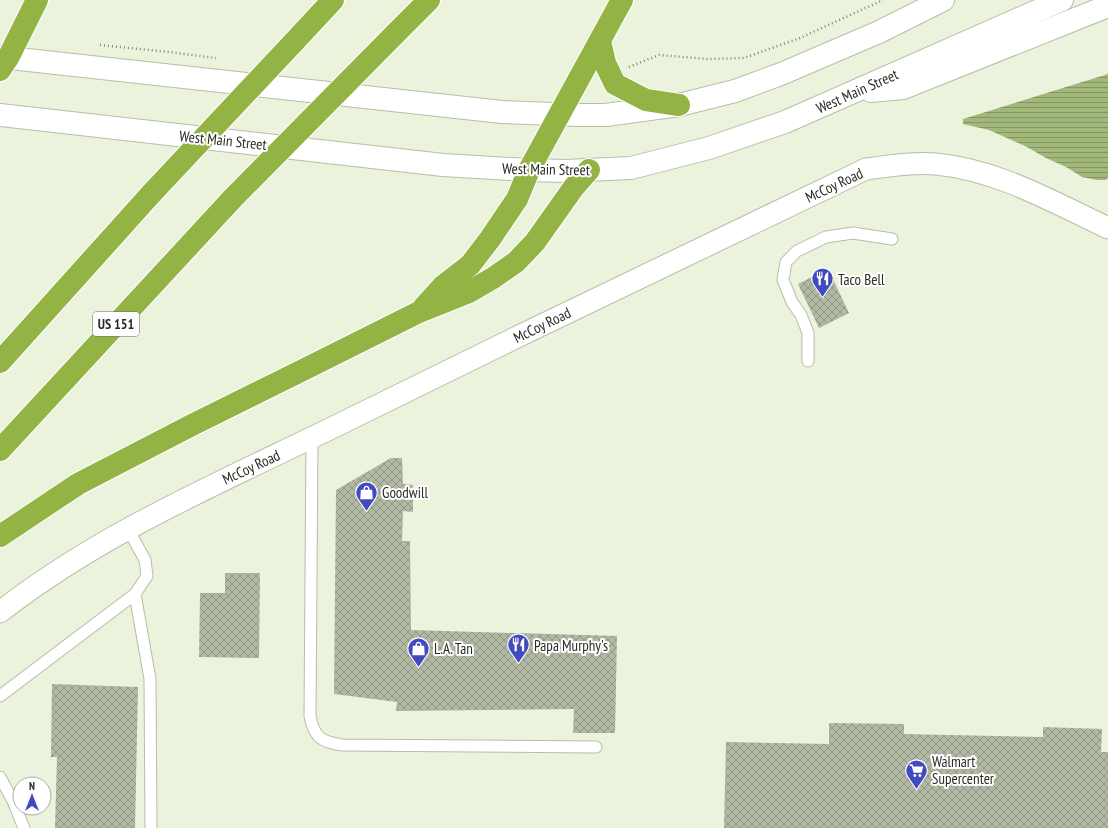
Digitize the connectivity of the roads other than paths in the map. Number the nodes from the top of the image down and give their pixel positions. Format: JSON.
{"nodes":[{"id":1,"x":37,"y":0,"type":"edge"},
{"id":2,"x":333,"y":0,"type":"edge"},
{"id":3,"x":429,"y":0,"type":"edge"},
{"id":4,"x":622,"y":0,"type":"edge"},
{"id":5,"x":943,"y":0,"type":"edge"},
{"id":6,"x":1062,"y":0,"type":"edge"},
{"id":7,"x":1108,"y":6,"type":"edge"},
{"id":8,"x":600,"y":41,"type":"junction"},
{"id":9,"x":3,"y":62,"type":"edge"},
{"id":10,"x":854,"y":92,"type":"junction"},
{"id":11,"x":679,"y":105,"type":"junction"},
{"id":12,"x":560,"y":114,"type":"junction"},
{"id":13,"x":0,"y":115,"type":"edge"},
{"id":14,"x":529,"y":170,"type":"junction"},
{"id":15,"x":589,"y":170,"type":"junction"},
{"id":16,"x":1108,"y":228,"type":"edge"},
{"id":17,"x":892,"y":239,"type":"dead end"},
{"id":18,"x":419,"y":312,"type":"junction"},
{"id":19,"x":808,"y":361,"type":"dead end"},
{"id":20,"x":0,"y":362,"type":"edge"},
{"id":21,"x":312,"y":438,"type":"junction"},
{"id":22,"x":0,"y":450,"type":"edge"},
{"id":23,"x":128,"y":529,"type":"junction"},
{"id":24,"x":0,"y":536,"type":"edge"},
{"id":25,"x":135,"y":594,"type":"junction"},
{"id":26,"x":0,"y":612,"type":"edge"},
{"id":27,"x":0,"y":696,"type":"edge"},
{"id":28,"x":596,"y":747,"type":"dead end"},
{"id":29,"x":0,"y":777,"type":"edge"},
{"id":30,"x":24,"y":828,"type":"edge"},
{"id":31,"x":152,"y":828,"type":"edge"}],
"edges":[{"from":1,"to":9,"type":"highway"},
{"from":2,"to":20,"type":"highway","bridge":true},
{"from":3,"to":22,"type":"highway","number":"US 151","bridge":true},
{"from":4,"to":8,"type":"highway"},
{"from":5,"to":11,"type":"main road"},
{"from":6,"to":10,"type":"main road","name":"West Main Street"},
{"from":7,"to":10,"type":"main road"},
{"from":8,"to":11,"type":"highway"},
{"from":8,"to":12,"type":"highway"},
{"from":9,"to":12,"type":"main road"},
{"from":10,"to":15,"type":"main road","name":"West Main Street"},
{"from":11,"to":12,"type":"main road"},
{"from":12,"to":14,"type":"highway"},
{"from":13,"to":14,"type":"main road","name":"West Main Street"},
{"from":14,"to":15,"type":"main road","name":"West Main Street"},
{"from":14,"to":18,"type":"highway"},
{"from":15,"to":18,"type":"highway"},
{"from":16,"to":21,"type":"street","name":"McCoy Road"},
{"from":17,"to":19,"type":"lane"},
{"from":18,"to":24,"type":"highway"},
{"from":21,"to":23,"type":"street","name":"McCoy Road"},
{"from":21,"to":28,"type":"lane"},
{"from":23,"to":25,"type":"lane"},
{"from":23,"to":26,"type":"street","name":"McCoy Road"},
{"from":25,"to":27,"type":"lane"},
{"from":25,"to":31,"type":"lane"},
{"from":29,"to":30,"type":"lane"}]}
